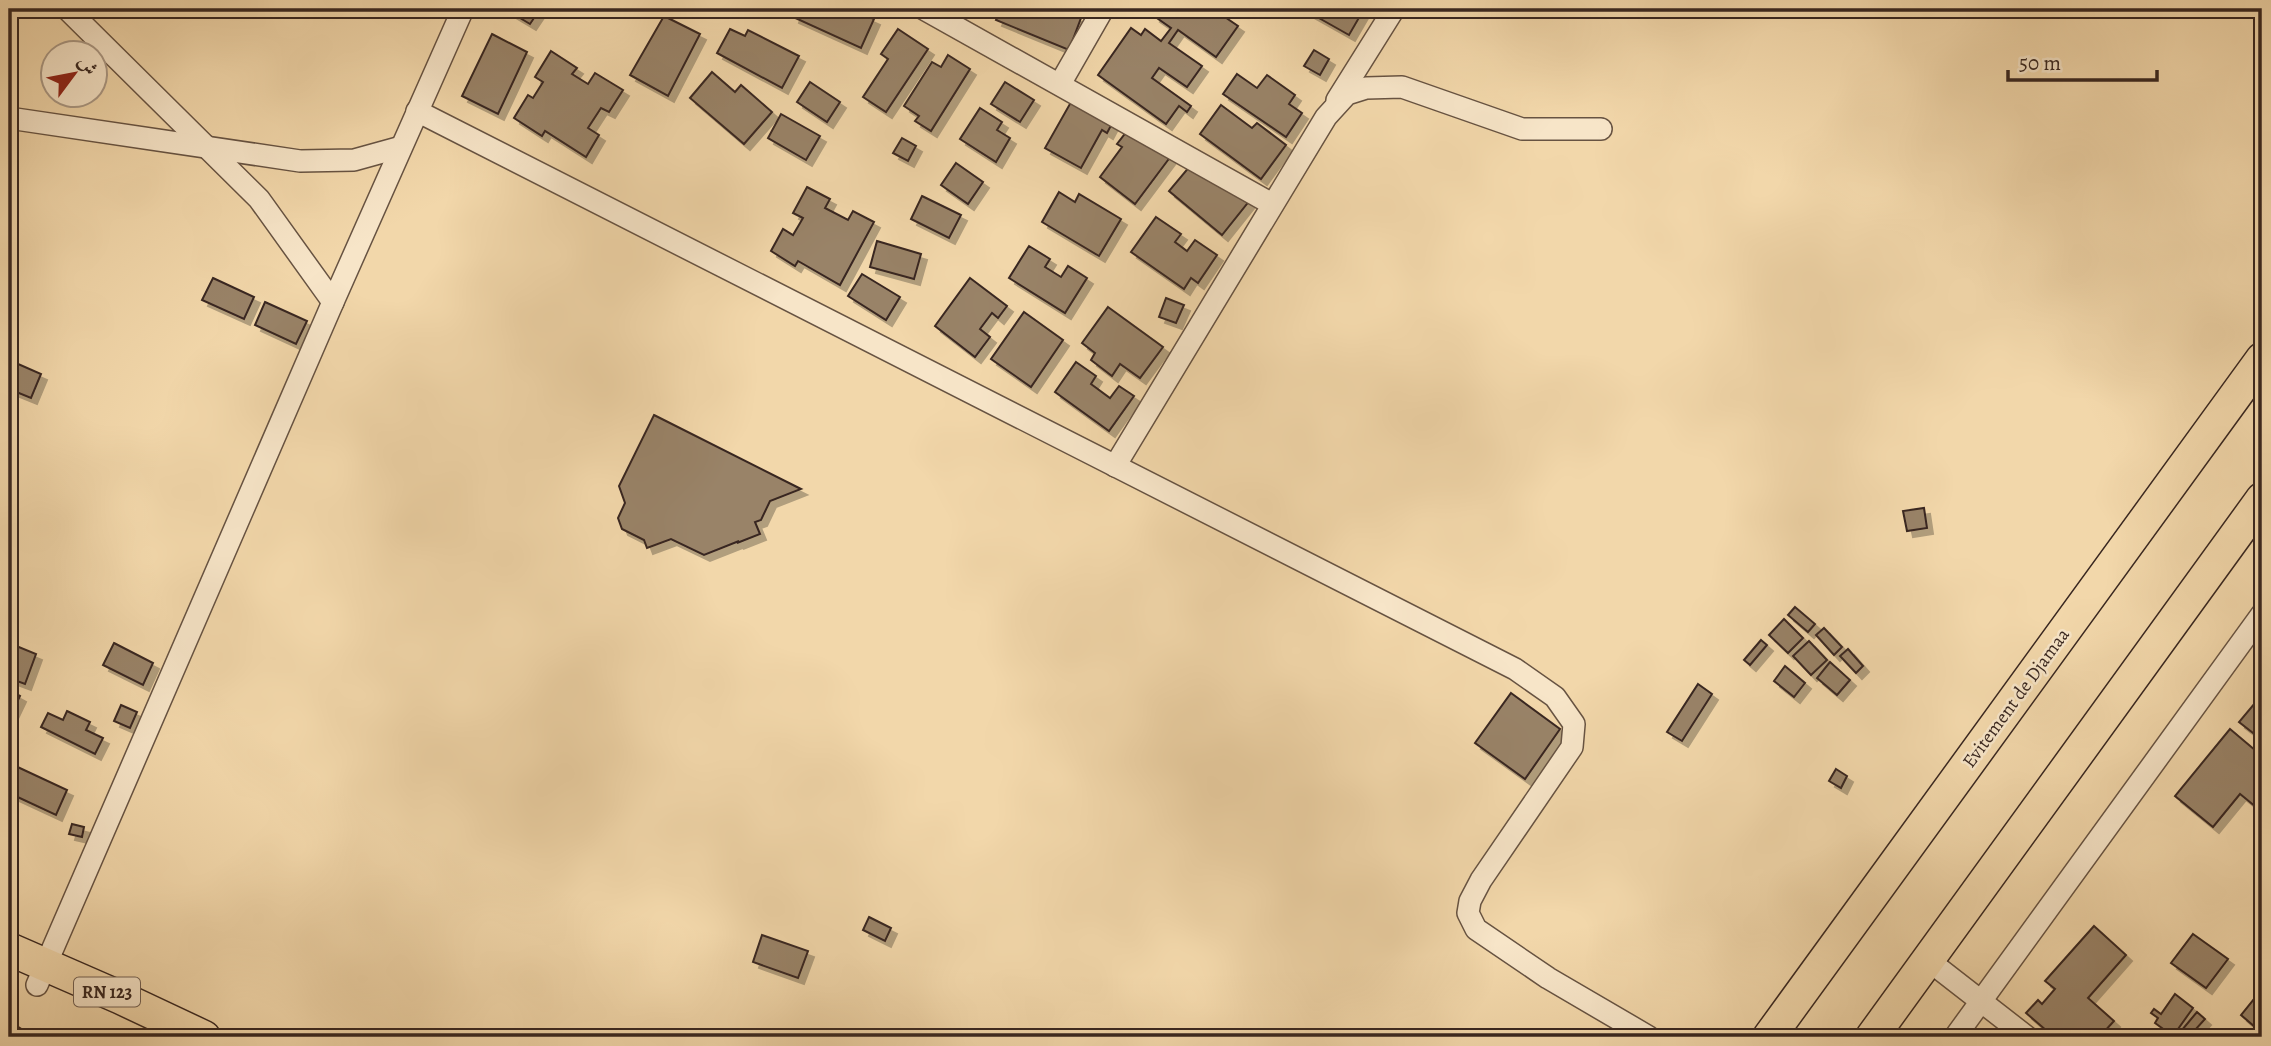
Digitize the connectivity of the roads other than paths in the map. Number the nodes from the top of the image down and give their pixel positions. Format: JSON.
{"nodes":[{"id":1,"x":67,"y":9,"type":"edge"},
{"id":2,"x":463,"y":9,"type":"edge"},
{"id":3,"x":924,"y":9,"type":"edge"},
{"id":4,"x":1104,"y":9,"type":"edge"},
{"id":5,"x":1394,"y":9,"type":"edge"},
{"id":6,"x":1060,"y":84,"type":"junction"},
{"id":7,"x":417,"y":111,"type":"junction"},
{"id":8,"x":1326,"y":117,"type":"junction"},
{"id":9,"x":9,"y":118,"type":"edge"},
{"id":10,"x":1601,"y":129,"type":"dead end"},
{"id":11,"x":206,"y":147,"type":"junction"},
{"id":12,"x":401,"y":148,"type":"junction"},
{"id":13,"x":1272,"y":204,"type":"junction"},
{"id":14,"x":333,"y":302,"type":"junction"},
{"id":15,"x":2262,"y":359,"type":"edge"},
{"id":16,"x":1115,"y":466,"type":"junction"},
{"id":17,"x":2262,"y":499,"type":"edge"},
{"id":18,"x":2262,"y":614,"type":"edge"},
{"id":19,"x":9,"y":949,"type":"edge"},
{"id":20,"x":1928,"y":960,"type":"junction"},
{"id":21,"x":30,"y":974,"type":"edge"},
{"id":22,"x":1980,"y":1002,"type":"junction"},
{"id":23,"x":155,"y":1037,"type":"edge"},
{"id":24,"x":204,"y":1037,"type":"edge"},
{"id":25,"x":1649,"y":1037,"type":"edge"},
{"id":26,"x":1769,"y":1037,"type":"edge"},
{"id":27,"x":1872,"y":1037,"type":"edge"},
{"id":28,"x":1955,"y":1037,"type":"edge"},
{"id":29,"x":2027,"y":1037,"type":"edge"}],
"edges":[{"from":1,"to":11,"type":"street"},
{"from":2,"to":7,"type":"street"},
{"from":3,"to":6,"type":"street"},
{"from":4,"to":6,"type":"street"},
{"from":5,"to":8,"type":"street"},
{"from":6,"to":13,"type":"street"},
{"from":7,"to":12,"type":"street"},
{"from":7,"to":16,"type":"street"},
{"from":8,"to":10,"type":"street"},
{"from":8,"to":13,"type":"street"},
{"from":9,"to":11,"type":"street"},
{"from":11,"to":12,"type":"street"},
{"from":11,"to":14,"type":"street"},
{"from":12,"to":14,"type":"street"},
{"from":13,"to":16,"type":"street"},
{"from":14,"to":21,"type":"street"},
{"from":15,"to":26,"type":"main road","name":"Evitement de Djamaa"},
{"from":16,"to":25,"type":"street"},
{"from":17,"to":20,"type":"main road"},
{"from":18,"to":22,"type":"street"},
{"from":19,"to":21,"type":"main road","number":"RN 123"},
{"from":20,"to":22,"type":"street"},
{"from":20,"to":27,"type":"main road"},
{"from":21,"to":23,"type":"main road","number":"RN 123"},
{"from":21,"to":24,"type":"main road","number":"RN 123"},
{"from":22,"to":28,"type":"street"},
{"from":22,"to":29,"type":"street"}]}
